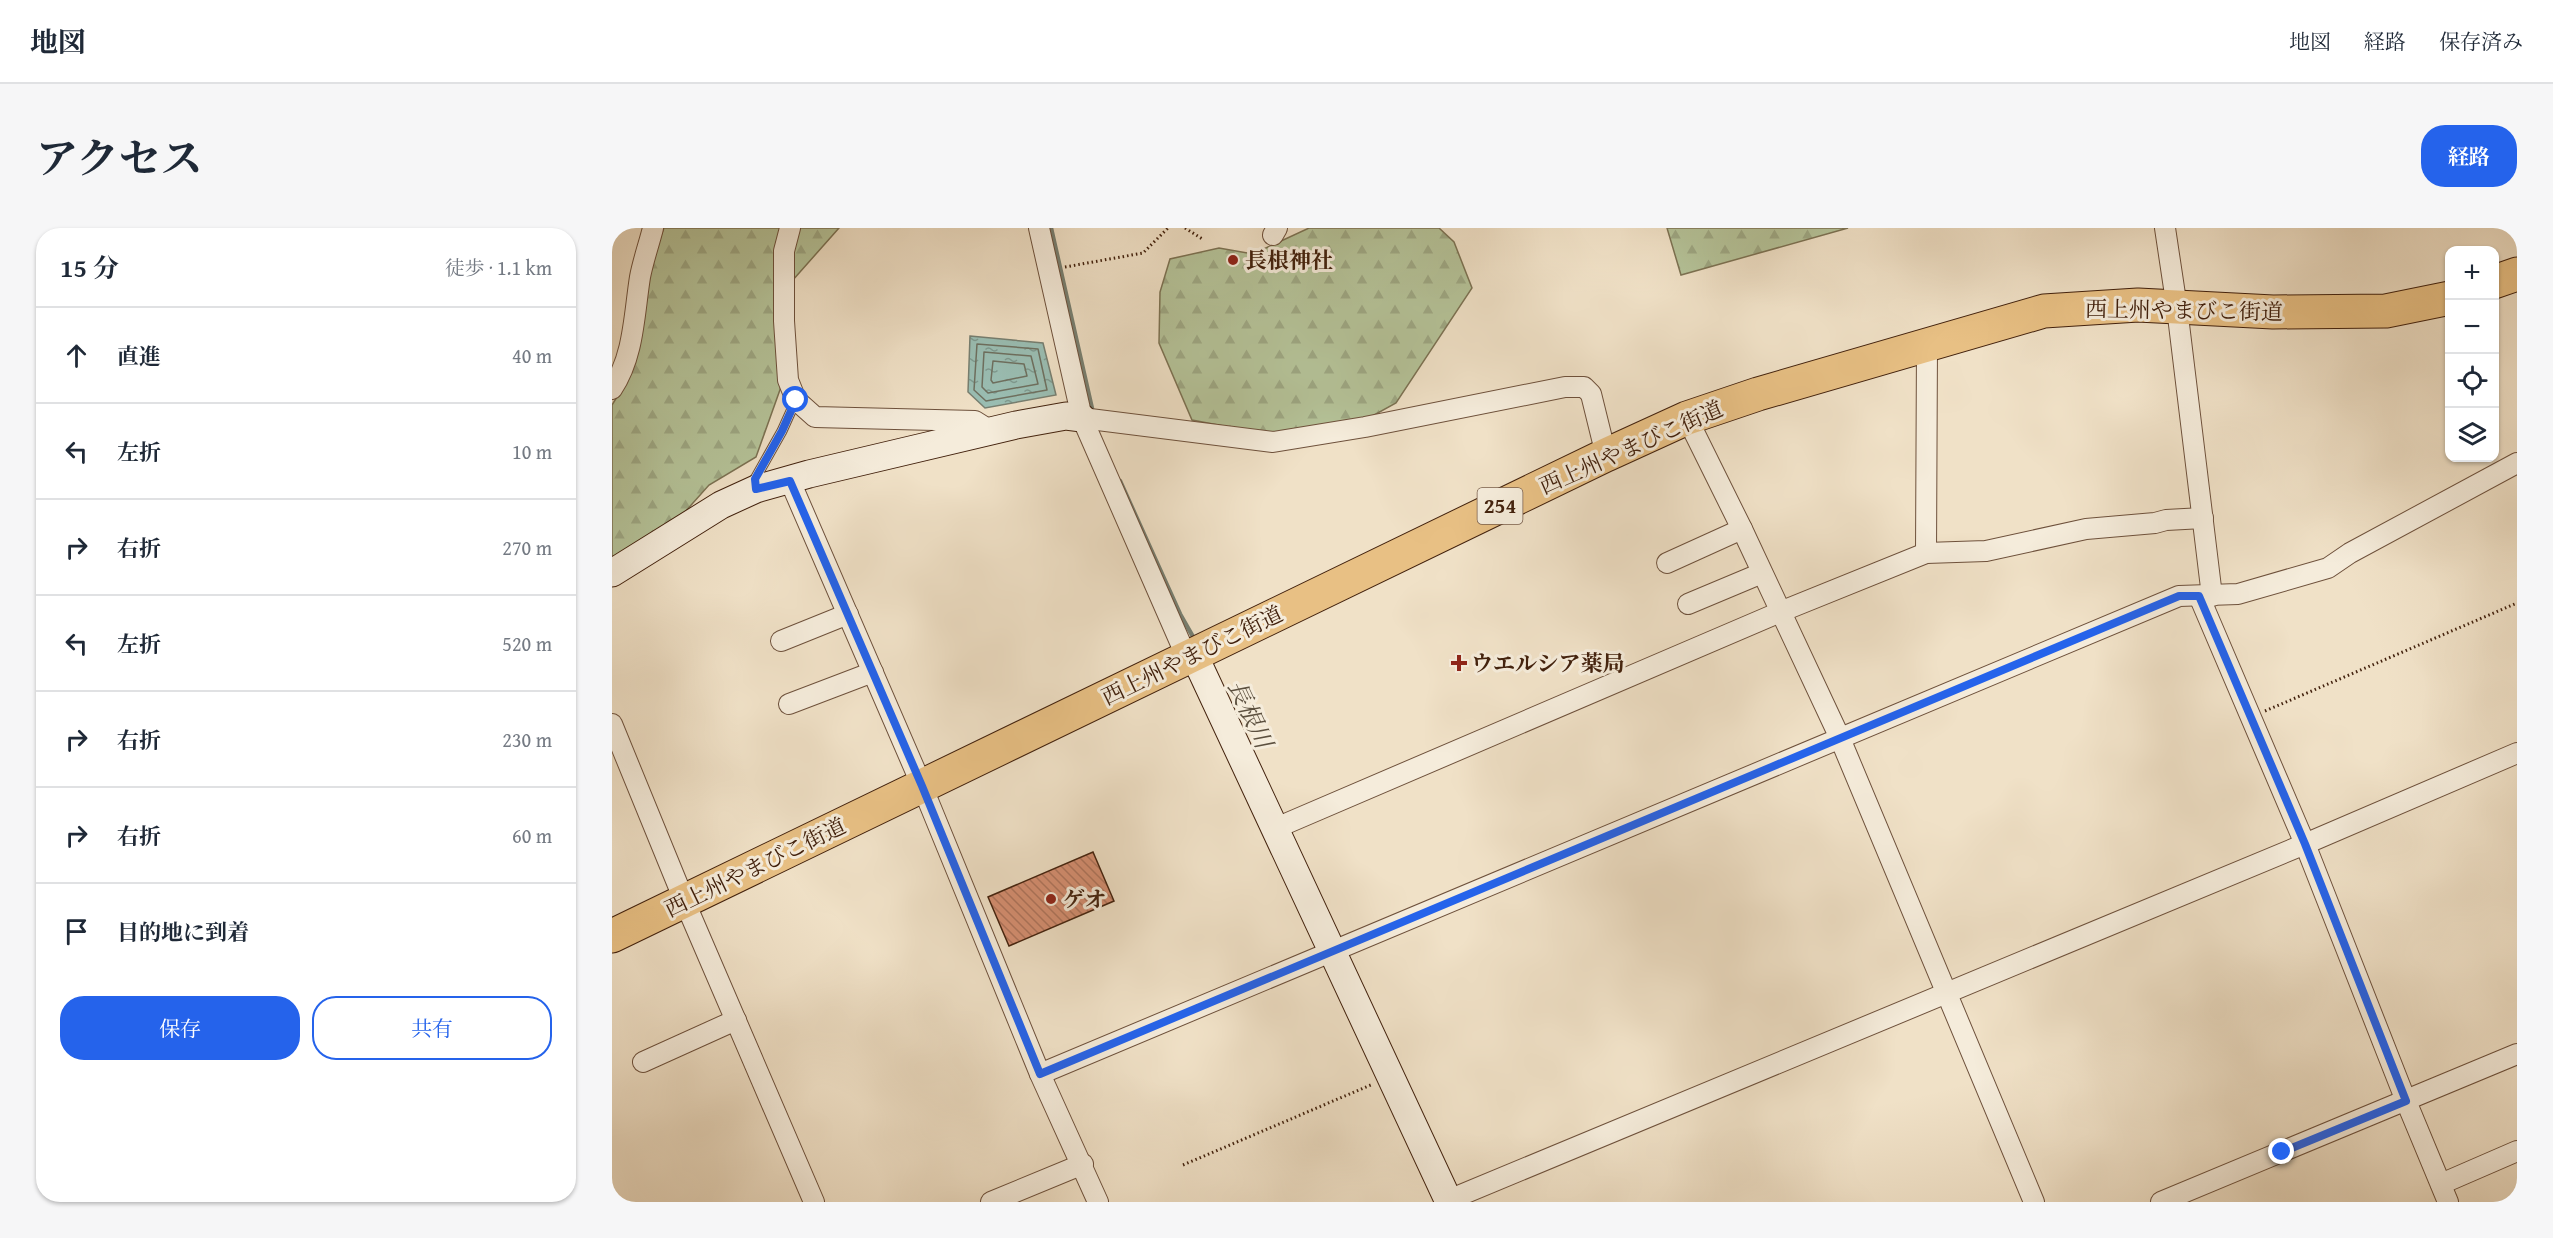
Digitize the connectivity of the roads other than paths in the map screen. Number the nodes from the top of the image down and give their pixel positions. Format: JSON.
{"nodes":[{"id":1,"x":653,"y":228,"type":"edge"},
{"id":2,"x":790,"y":228,"type":"edge"},
{"id":3,"x":1039,"y":228,"type":"edge"},
{"id":4,"x":2165,"y":228,"type":"edge"},
{"id":5,"x":2517,"y":274,"type":"edge"},
{"id":6,"x":2499,"y":280,"type":"edge"},
{"id":7,"x":2445,"y":299,"type":"edge"},
{"id":8,"x":2177,"y":308,"type":"junction"},
{"id":9,"x":1927,"y":345,"type":"junction"},
{"id":10,"x":612,"y":388,"type":"edge"},
{"id":11,"x":796,"y":400,"type":"junction"},
{"id":12,"x":1082,"y":418,"type":"junction"},
{"id":13,"x":1687,"y":418,"type":"junction"},
{"id":14,"x":991,"y":431,"type":"junction"},
{"id":15,"x":1606,"y":455,"type":"junction"},
{"id":16,"x":2517,"y":463,"type":"edge"},
{"id":17,"x":790,"y":481,"type":"junction"},
{"id":18,"x":756,"y":489,"type":"junction"},
{"id":19,"x":2203,"y":518,"type":"junction"},
{"id":20,"x":1742,"y":529,"type":"junction"},
{"id":21,"x":1926,"y":553,"type":"junction"},
{"id":22,"x":1667,"y":563,"type":"dead end"},
{"id":23,"x":612,"y":573,"type":"edge"},
{"id":24,"x":1762,"y":573,"type":"junction"},
{"id":25,"x":2205,"y":596,"type":"junction"},
{"id":26,"x":1688,"y":604,"type":"dead end"},
{"id":27,"x":1780,"y":612,"type":"junction"},
{"id":28,"x":848,"y":614,"type":"junction"},
{"id":29,"x":781,"y":641,"type":"dead end"},
{"id":30,"x":1191,"y":656,"type":"junction"},
{"id":31,"x":873,"y":672,"type":"junction"},
{"id":32,"x":789,"y":704,"type":"dead end"},
{"id":33,"x":612,"y":724,"type":"edge"},
{"id":34,"x":1839,"y":736,"type":"junction"},
{"id":35,"x":2517,"y":753,"type":"edge"},
{"id":36,"x":922,"y":786,"type":"junction"},
{"id":37,"x":1276,"y":828,"type":"junction"},
{"id":38,"x":2305,"y":844,"type":"junction"},
{"id":39,"x":684,"y":900,"type":"junction"},
{"id":40,"x":612,"y":936,"type":"edge"},
{"id":41,"x":1333,"y":950,"type":"junction"},
{"id":42,"x":1947,"y":991,"type":"junction"},
{"id":43,"x":736,"y":1020,"type":"junction"},
{"id":44,"x":2517,"y":1054,"type":"edge"},
{"id":45,"x":643,"y":1062,"type":"dead end"},
{"id":46,"x":1040,"y":1074,"type":"junction"},
{"id":47,"x":2406,"y":1101,"type":"junction"},
{"id":48,"x":2517,"y":1151,"type":"edge"},
{"id":49,"x":1083,"y":1164,"type":"junction"},
{"id":50,"x":2445,"y":1193,"type":"edge"},
{"id":51,"x":1447,"y":1201,"type":"edge"},
{"id":52,"x":814,"y":1202,"type":"edge"},
{"id":53,"x":991,"y":1202,"type":"edge"},
{"id":54,"x":1098,"y":1202,"type":"edge"},
{"id":55,"x":2034,"y":1202,"type":"edge"},
{"id":56,"x":2161,"y":1202,"type":"edge"}],
"edges":[{"from":1,"to":10,"type":"street"},
{"from":2,"to":11,"type":"street"},
{"from":3,"to":12,"type":"street"},
{"from":4,"to":8,"type":"street"},
{"from":5,"to":6,"type":"highway"},
{"from":7,"to":8,"type":"highway","name":"西上州やまびこ街道","number":"254"},
{"from":8,"to":9,"type":"highway","name":"西上州やまびこ街道","number":"254"},
{"from":8,"to":19,"type":"street"},
{"from":9,"to":13,"type":"highway","name":"西上州やまびこ街道","number":"254"},
{"from":9,"to":21,"type":"street"},
{"from":11,"to":14,"type":"street"},
{"from":11,"to":18,"type":"lane"},
{"from":12,"to":14,"type":"street"},
{"from":12,"to":15,"type":"street"},
{"from":12,"to":30,"type":"street"},
{"from":13,"to":15,"type":"highway","name":"西上州やまびこ街道","number":"254"},
{"from":13,"to":20,"type":"street"},
{"from":14,"to":17,"type":"street"},
{"from":15,"to":30,"type":"highway","name":"西上州やまびこ街道","number":"254"},
{"from":16,"to":25,"type":"street"},
{"from":17,"to":18,"type":"street"},
{"from":17,"to":28,"type":"street"},
{"from":18,"to":23,"type":"street"},
{"from":19,"to":21,"type":"street"},
{"from":19,"to":25,"type":"street"},
{"from":20,"to":22,"type":"street"},
{"from":20,"to":24,"type":"street"},
{"from":21,"to":27,"type":"street"},
{"from":24,"to":26,"type":"street"},
{"from":24,"to":27,"type":"street"},
{"from":25,"to":34,"type":"street"},
{"from":25,"to":38,"type":"street"},
{"from":27,"to":34,"type":"street"},
{"from":27,"to":37,"type":"street"},
{"from":28,"to":29,"type":"street"},
{"from":28,"to":31,"type":"street"},
{"from":30,"to":36,"type":"highway","name":"西上州やまびこ街道","number":"254"},
{"from":30,"to":37,"type":"street"},
{"from":31,"to":32,"type":"street"},
{"from":31,"to":36,"type":"street"},
{"from":33,"to":39,"type":"street"},
{"from":34,"to":41,"type":"street"},
{"from":34,"to":42,"type":"street"},
{"from":35,"to":38,"type":"street"},
{"from":36,"to":39,"type":"highway","name":"西上州やまびこ街道","number":"254"},
{"from":36,"to":46,"type":"street"},
{"from":37,"to":41,"type":"street"},
{"from":38,"to":42,"type":"street"},
{"from":38,"to":47,"type":"street"},
{"from":39,"to":40,"type":"highway","name":"西上州やまびこ街道","number":"254"},
{"from":39,"to":43,"type":"street"},
{"from":41,"to":46,"type":"street"},
{"from":41,"to":51,"type":"street"},
{"from":42,"to":51,"type":"street"},
{"from":42,"to":55,"type":"street"},
{"from":43,"to":45,"type":"street"},
{"from":43,"to":52,"type":"street"},
{"from":44,"to":47,"type":"street"},
{"from":46,"to":49,"type":"street"},
{"from":47,"to":50,"type":"street"},
{"from":47,"to":56,"type":"street"},
{"from":48,"to":50,"type":"street"},
{"from":49,"to":53,"type":"street"},
{"from":49,"to":54,"type":"street"}]}
